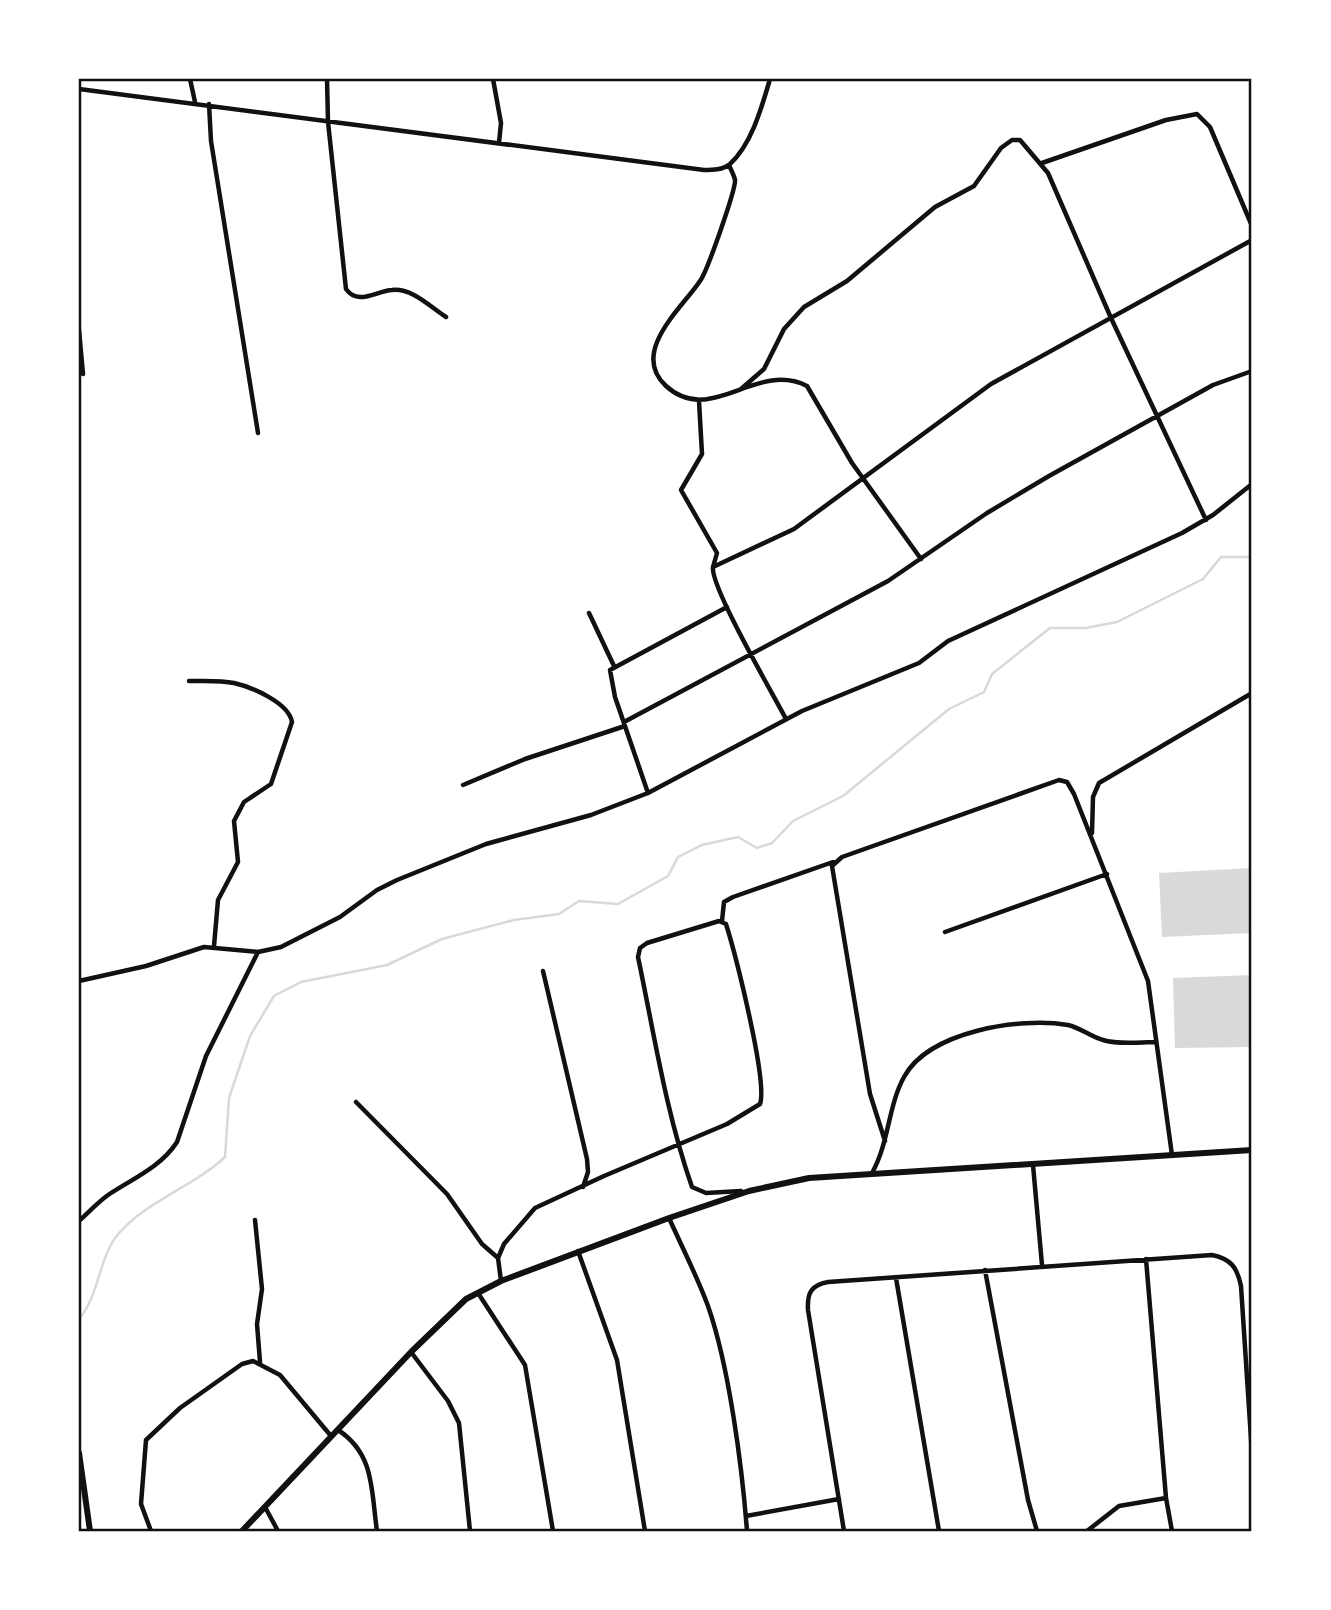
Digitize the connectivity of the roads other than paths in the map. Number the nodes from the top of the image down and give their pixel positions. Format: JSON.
{"nodes":[{"id":1,"x":190,"y":79,"type":"edge"},
{"id":2,"x":327,"y":79,"type":"edge"},
{"id":3,"x":494,"y":79,"type":"edge"},
{"id":4,"x":770,"y":79,"type":"edge"},
{"id":5,"x":79,"y":89,"type":"edge"},
{"id":6,"x":195,"y":102,"type":"junction"},
{"id":7,"x":209,"y":104,"type":"junction"},
{"id":8,"x":328,"y":122,"type":"junction"},
{"id":9,"x":499,"y":144,"type":"junction"},
{"id":10,"x":1042,"y":163,"type":"junction"},
{"id":11,"x":729,"y":165,"type":"junction"},
{"id":12,"x":1252,"y":226,"type":"edge"},
{"id":13,"x":1252,"y":240,"type":"edge"},
{"id":14,"x":446,"y":317,"type":"dead end"},
{"id":15,"x":1111,"y":318,"type":"junction"},
{"id":16,"x":79,"y":330,"type":"edge"},
{"id":17,"x":1252,"y":370,"type":"edge"},
{"id":18,"x":83,"y":374,"type":"dead end"},
{"id":19,"x":741,"y":389,"type":"junction"},
{"id":20,"x":699,"y":401,"type":"junction"},
{"id":21,"x":1160,"y":417,"type":"junction"},
{"id":22,"x":258,"y":433,"type":"dead end"},
{"id":23,"x":863,"y":479,"type":"junction"},
{"id":24,"x":1252,"y":484,"type":"edge"},
{"id":25,"x":1206,"y":520,"type":"junction"},
{"id":26,"x":921,"y":559,"type":"junction"},
{"id":27,"x":713,"y":567,"type":"junction"},
{"id":28,"x":727,"y":607,"type":"junction"},
{"id":29,"x":589,"y":613,"type":"dead end"},
{"id":30,"x":752,"y":654,"type":"junction"},
{"id":31,"x":614,"y":666,"type":"junction"},
{"id":32,"x":189,"y":681,"type":"dead end"},
{"id":33,"x":1252,"y":692,"type":"edge"},
{"id":34,"x":786,"y":719,"type":"junction"},
{"id":35,"x":625,"y":724,"type":"junction"},
{"id":36,"x":463,"y":785,"type":"dead end"},
{"id":37,"x":648,"y":793,"type":"junction"},
{"id":38,"x":1092,"y":837,"type":"junction"},
{"id":39,"x":834,"y":862,"type":"junction"},
{"id":40,"x":1107,"y":874,"type":"junction"},
{"id":41,"x":722,"y":921,"type":"junction"},
{"id":42,"x":945,"y":932,"type":"dead end"},
{"id":43,"x":214,"y":946,"type":"junction"},
{"id":44,"x":258,"y":952,"type":"junction"},
{"id":45,"x":543,"y":971,"type":"dead end"},
{"id":46,"x":79,"y":981,"type":"edge"},
{"id":47,"x":1156,"y":1042,"type":"junction"},
{"id":48,"x":356,"y":1102,"type":"dead end"},
{"id":49,"x":886,"y":1141,"type":"junction"},
{"id":50,"x":680,"y":1145,"type":"junction"},
{"id":51,"x":1252,"y":1150,"type":"edge"},
{"id":52,"x":1172,"y":1156,"type":"junction"},
{"id":53,"x":1033,"y":1165,"type":"junction"},
{"id":54,"x":871,"y":1174,"type":"junction"},
{"id":55,"x":583,"y":1188,"type":"junction"},
{"id":56,"x":749,"y":1191,"type":"junction"},
{"id":57,"x":669,"y":1217,"type":"junction"},
{"id":58,"x":255,"y":1220,"type":"dead end"},
{"id":59,"x":79,"y":1221,"type":"edge"},
{"id":60,"x":579,"y":1251,"type":"junction"},
{"id":61,"x":498,"y":1258,"type":"junction"},
{"id":62,"x":1146,"y":1259,"type":"junction"},
{"id":63,"x":1042,"y":1265,"type":"junction"},
{"id":64,"x":985,"y":1270,"type":"junction"},
{"id":65,"x":896,"y":1278,"type":"junction"},
{"id":66,"x":501,"y":1281,"type":"junction"},
{"id":67,"x":477,"y":1293,"type":"junction"},
{"id":68,"x":411,"y":1352,"type":"junction"},
{"id":69,"x":260,"y":1362,"type":"junction"},
{"id":70,"x":337,"y":1430,"type":"junction"},
{"id":71,"x":331,"y":1436,"type":"junction"},
{"id":72,"x":79,"y":1453,"type":"edge"},
{"id":73,"x":1252,"y":1454,"type":"edge"},
{"id":74,"x":1166,"y":1497,"type":"junction"},
{"id":75,"x":839,"y":1499,"type":"junction"},
{"id":76,"x":264,"y":1506,"type":"junction"},
{"id":77,"x":746,"y":1516,"type":"junction"},
{"id":78,"x":90,"y":1531,"type":"edge"},
{"id":79,"x":151,"y":1531,"type":"edge"},
{"id":80,"x":242,"y":1531,"type":"edge"},
{"id":81,"x":278,"y":1531,"type":"edge"},
{"id":82,"x":377,"y":1531,"type":"edge"},
{"id":83,"x":470,"y":1531,"type":"edge"},
{"id":84,"x":553,"y":1531,"type":"edge"},
{"id":85,"x":645,"y":1531,"type":"edge"},
{"id":86,"x":747,"y":1531,"type":"edge"},
{"id":87,"x":844,"y":1531,"type":"edge"},
{"id":88,"x":939,"y":1531,"type":"edge"},
{"id":89,"x":1037,"y":1531,"type":"edge"},
{"id":90,"x":1087,"y":1531,"type":"edge"},
{"id":91,"x":1172,"y":1531,"type":"edge"}],
"edges":[{"from":1,"to":6,"type":"street"},
{"from":2,"to":8,"type":"street"},
{"from":3,"to":9,"type":"street"},
{"from":4,"to":11,"type":"street"},
{"from":5,"to":6,"type":"street"},
{"from":6,"to":7,"type":"street"},
{"from":7,"to":8,"type":"street"},
{"from":7,"to":22,"type":"street"},
{"from":8,"to":9,"type":"street"},
{"from":8,"to":14,"type":"street"},
{"from":9,"to":11,"type":"street"},
{"from":10,"to":12,"type":"street"},
{"from":10,"to":15,"type":"street"},
{"from":10,"to":19,"type":"street"},
{"from":11,"to":20,"type":"street"},
{"from":13,"to":15,"type":"street"},
{"from":15,"to":21,"type":"street"},
{"from":15,"to":23,"type":"street"},
{"from":16,"to":18,"type":"street"},
{"from":17,"to":21,"type":"street"},
{"from":19,"to":20,"type":"street"},
{"from":19,"to":23,"type":"street"},
{"from":20,"to":27,"type":"street"},
{"from":21,"to":25,"type":"street"},
{"from":21,"to":26,"type":"street"},
{"from":23,"to":26,"type":"street"},
{"from":23,"to":27,"type":"street"},
{"from":24,"to":25,"type":"street"},
{"from":25,"to":34,"type":"street"},
{"from":26,"to":30,"type":"street"},
{"from":27,"to":28,"type":"street"},
{"from":28,"to":30,"type":"street"},
{"from":28,"to":31,"type":"street"},
{"from":29,"to":31,"type":"street"},
{"from":30,"to":34,"type":"street"},
{"from":30,"to":35,"type":"street"},
{"from":31,"to":35,"type":"street"},
{"from":32,"to":43,"type":"street"},
{"from":33,"to":38,"type":"street"},
{"from":34,"to":37,"type":"street"},
{"from":35,"to":36,"type":"street"},
{"from":35,"to":37,"type":"street"},
{"from":37,"to":44,"type":"street"},
{"from":38,"to":39,"type":"street"},
{"from":38,"to":40,"type":"street"},
{"from":39,"to":41,"type":"street"},
{"from":39,"to":49,"type":"street"},
{"from":40,"to":42,"type":"street"},
{"from":40,"to":47,"type":"street"},
{"from":41,"to":50,"type":"street"},
{"from":41,"to":50,"type":"street"},
{"from":43,"to":44,"type":"street"},
{"from":43,"to":46,"type":"street"},
{"from":44,"to":59,"type":"street"},
{"from":45,"to":55,"type":"street"},
{"from":47,"to":49,"type":"street"},
{"from":47,"to":52,"type":"street"},
{"from":48,"to":61,"type":"street"},
{"from":49,"to":54,"type":"street"},
{"from":50,"to":55,"type":"street"},
{"from":50,"to":56,"type":"street"},
{"from":51,"to":52,"type":"street"},
{"from":52,"to":53,"type":"street"},
{"from":53,"to":54,"type":"street"},
{"from":53,"to":63,"type":"street"},
{"from":54,"to":56,"type":"street"},
{"from":55,"to":61,"type":"street"},
{"from":56,"to":57,"type":"street"},
{"from":57,"to":60,"type":"street"},
{"from":57,"to":77,"type":"street"},
{"from":58,"to":69,"type":"street"},
{"from":60,"to":66,"type":"street"},
{"from":60,"to":85,"type":"street"},
{"from":61,"to":66,"type":"street"},
{"from":62,"to":63,"type":"street"},
{"from":62,"to":73,"type":"street"},
{"from":62,"to":74,"type":"street"},
{"from":63,"to":64,"type":"street"},
{"from":64,"to":65,"type":"street"},
{"from":64,"to":89,"type":"street"},
{"from":65,"to":75,"type":"street"},
{"from":65,"to":88,"type":"street"},
{"from":66,"to":67,"type":"street"},
{"from":67,"to":68,"type":"street"},
{"from":67,"to":84,"type":"street"},
{"from":68,"to":70,"type":"street"},
{"from":68,"to":83,"type":"street"},
{"from":69,"to":71,"type":"street"},
{"from":69,"to":79,"type":"street"},
{"from":70,"to":71,"type":"street"},
{"from":70,"to":82,"type":"street"},
{"from":71,"to":76,"type":"street"},
{"from":72,"to":78,"type":"street"},
{"from":74,"to":90,"type":"street"},
{"from":74,"to":91,"type":"street"},
{"from":75,"to":77,"type":"street"},
{"from":75,"to":87,"type":"street"},
{"from":76,"to":80,"type":"street"},
{"from":76,"to":81,"type":"street"},
{"from":77,"to":86,"type":"street"}]}
